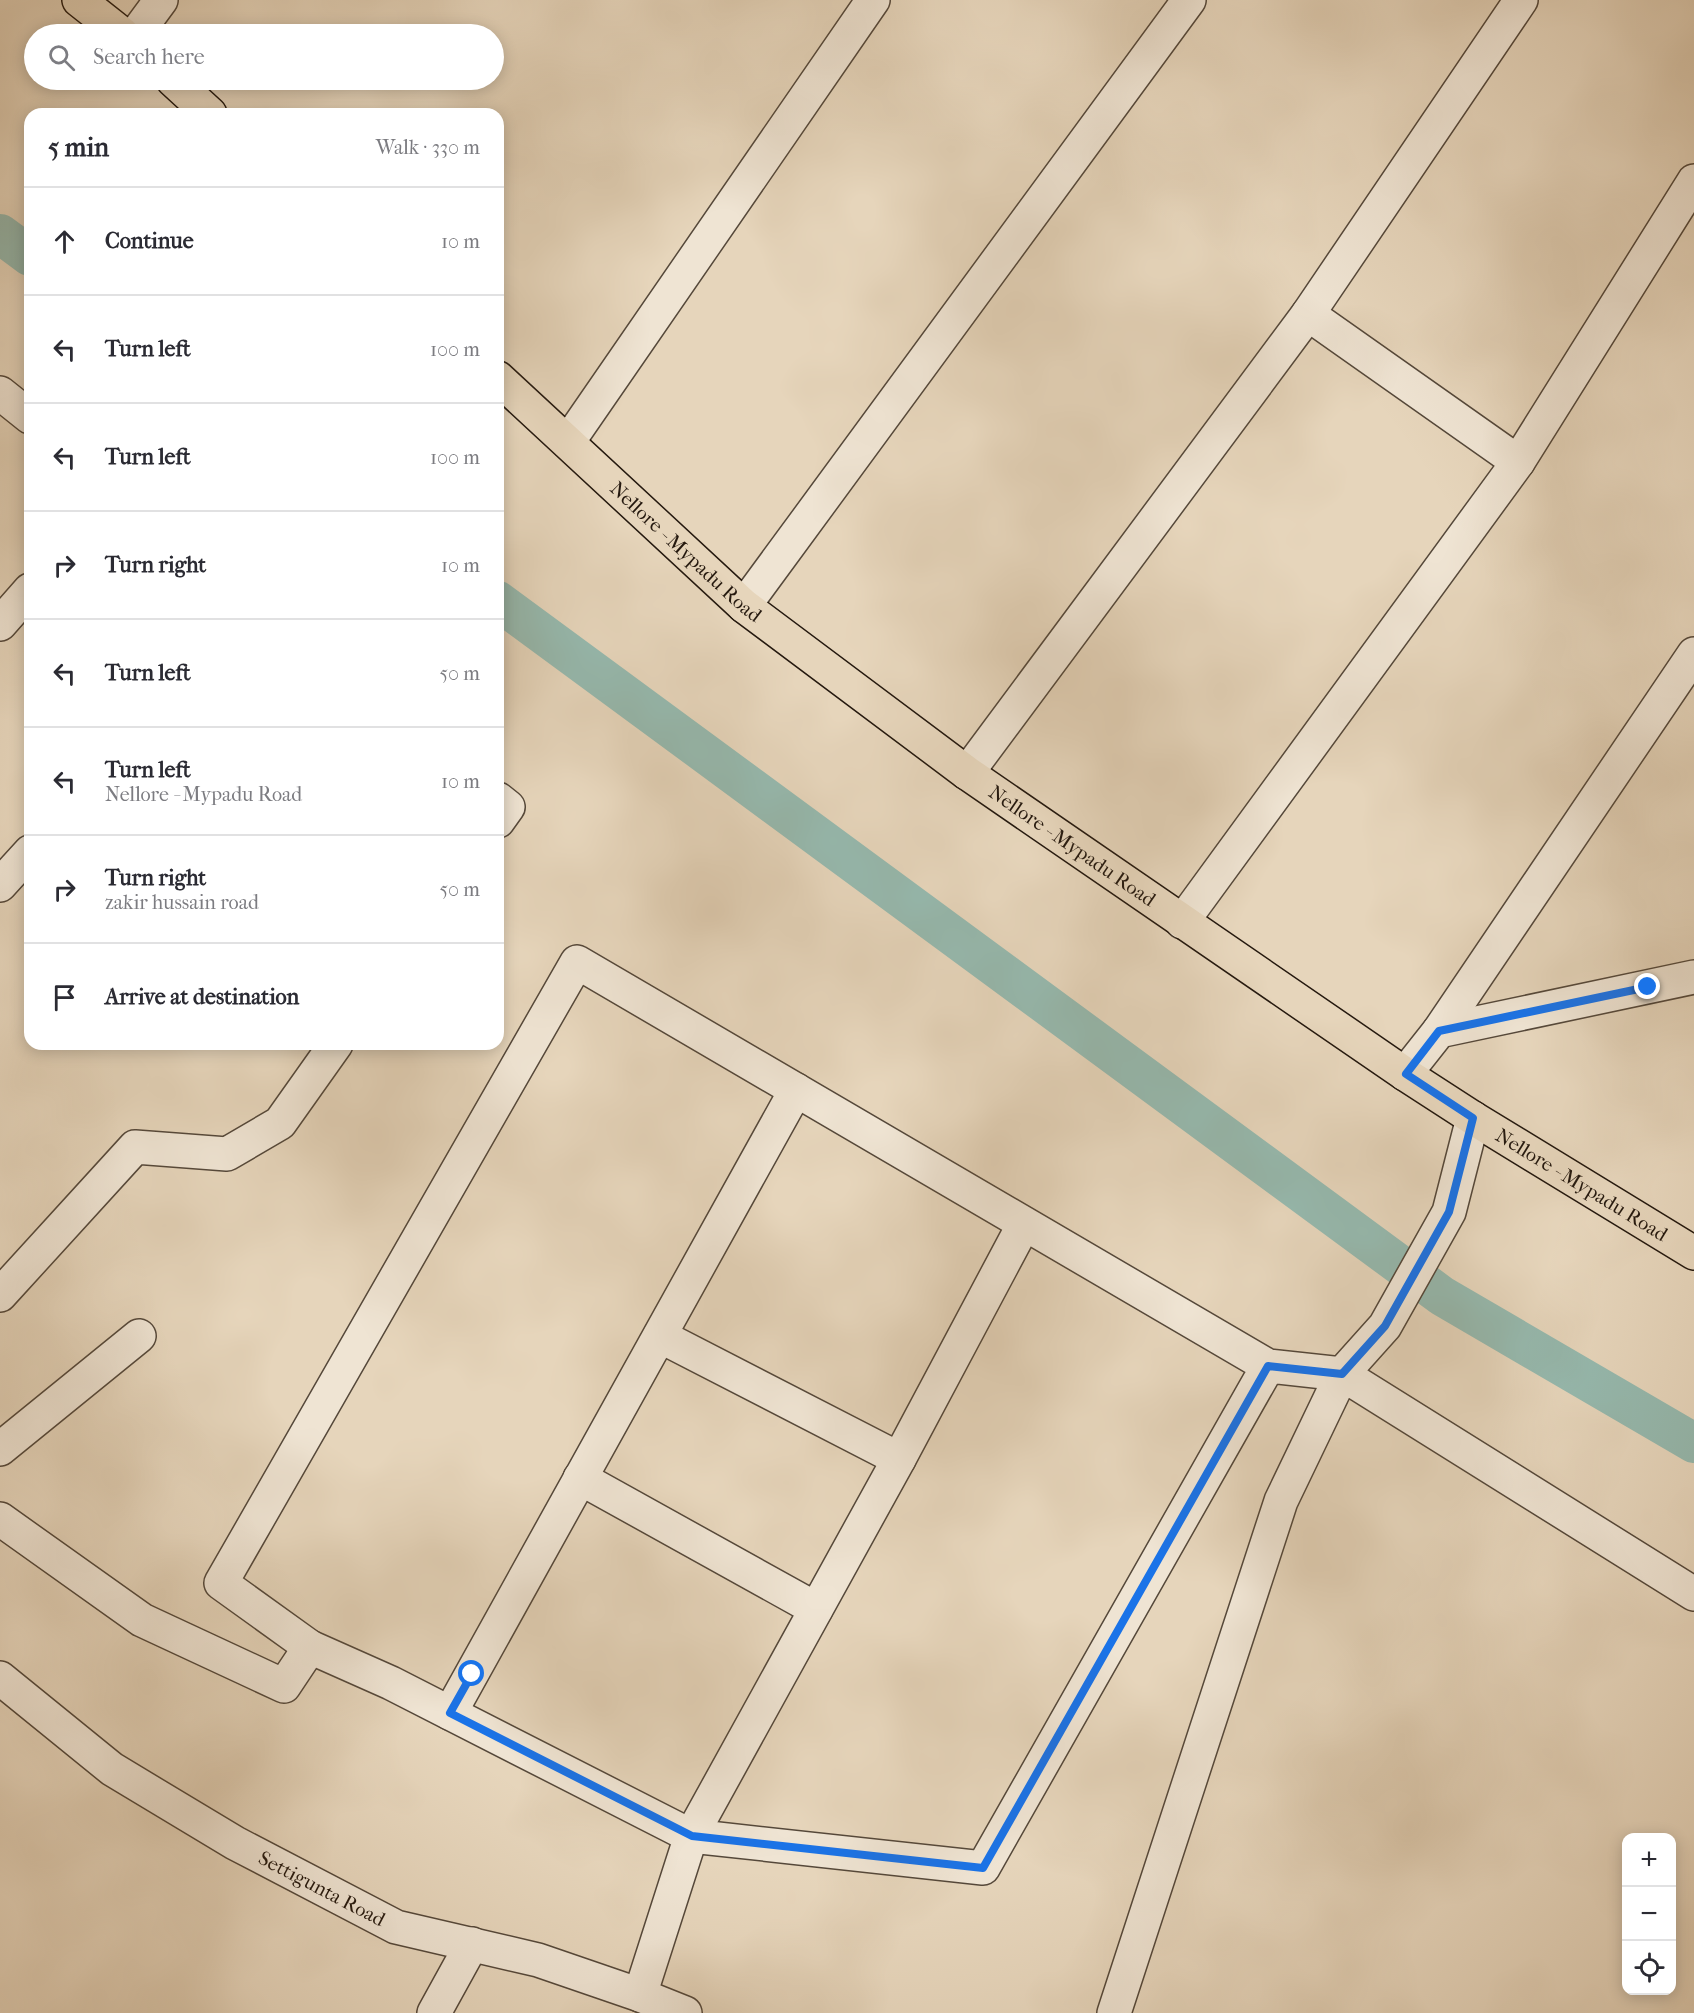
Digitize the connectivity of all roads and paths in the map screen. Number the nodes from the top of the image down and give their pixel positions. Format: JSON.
{"nodes":[{"id":1,"x":79,"y":0,"type":"edge"},
{"id":2,"x":160,"y":0,"type":"edge"},
{"id":3,"x":873,"y":0,"type":"edge"},
{"id":4,"x":1189,"y":0,"type":"edge"},
{"id":5,"x":1521,"y":0,"type":"edge"},
{"id":6,"x":109,"y":24,"type":"edge"},
{"id":7,"x":143,"y":24,"type":"edge"},
{"id":8,"x":184,"y":90,"type":"edge"},
{"id":9,"x":203,"y":108,"type":"edge"},
{"id":10,"x":1694,"y":181,"type":"edge"},
{"id":11,"x":1308,"y":314,"type":"junction"},
{"id":12,"x":504,"y":383,"type":"edge"},
{"id":13,"x":0,"y":393,"type":"edge"},
{"id":14,"x":24,"y":412,"type":"edge"},
{"id":15,"x":568,"y":442,"type":"junction"},
{"id":16,"x":1518,"y":462,"type":"junction"},
{"id":17,"x":24,"y":597,"type":"edge"},
{"id":18,"x":744,"y":606,"type":"junction"},
{"id":19,"x":0,"y":624,"type":"edge"},
{"id":20,"x":1694,"y":654,"type":"edge"},
{"id":21,"x":967,"y":773,"type":"junction"},
{"id":22,"x":24,"y":859,"type":"edge"},
{"id":23,"x":0,"y":885,"type":"edge"},
{"id":24,"x":1182,"y":922,"type":"junction"},
{"id":25,"x":1694,"y":977,"type":"edge"},
{"id":26,"x":1439,"y":1031,"type":"junction"},
{"id":27,"x":332,"y":1050,"type":"edge"},
{"id":28,"x":1406,"y":1074,"type":"junction"},
{"id":29,"x":796,"y":1090,"type":"junction"},
{"id":30,"x":1473,"y":1118,"type":"junction"},
{"id":31,"x":1024,"y":1224,"type":"junction"},
{"id":32,"x":1694,"y":1253,"type":"edge"},
{"id":33,"x":0,"y":1295,"type":"edge"},
{"id":34,"x":139,"y":1336,"type":"dead end"},
{"id":35,"x":660,"y":1336,"type":"junction"},
{"id":36,"x":1268,"y":1366,"type":"junction"},
{"id":37,"x":1342,"y":1374,"type":"junction"},
{"id":38,"x":0,"y":1449,"type":"edge"},
{"id":39,"x":899,"y":1459,"type":"junction"},
{"id":40,"x":580,"y":1478,"type":"junction"},
{"id":41,"x":0,"y":1519,"type":"edge"},
{"id":42,"x":1694,"y":1594,"type":"edge"},
{"id":43,"x":816,"y":1609,"type":"junction"},
{"id":44,"x":310,"y":1647,"type":"junction"},
{"id":45,"x":0,"y":1678,"type":"edge"},
{"id":46,"x":450,"y":1713,"type":"junction"},
{"id":47,"x":692,"y":1836,"type":"junction"},
{"id":48,"x":472,"y":1944,"type":"junction"},
{"id":49,"x":640,"y":1995,"type":"junction"},
{"id":50,"x":434,"y":2013,"type":"edge"},
{"id":51,"x":685,"y":2013,"type":"edge"},
{"id":52,"x":1114,"y":2013,"type":"edge"}],
"edges":[{"from":1,"to":6,"type":"main road"},
{"from":2,"to":7,"type":"street"},
{"from":3,"to":15,"type":"street"},
{"from":4,"to":18,"type":"street"},
{"from":5,"to":11,"type":"street"},
{"from":8,"to":9,"type":"main road"},
{"from":10,"to":16,"type":"street"},
{"from":11,"to":16,"type":"street"},
{"from":11,"to":21,"type":"street"},
{"from":12,"to":15,"type":"main road","name":"Nellore - Mypadu Road"},
{"from":13,"to":14,"type":"street"},
{"from":15,"to":18,"type":"main road","name":"Nellore - Mypadu Road"},
{"from":16,"to":24,"type":"street"},
{"from":17,"to":19,"type":"street"},
{"from":18,"to":21,"type":"main road","name":"Nellore - Mypadu Road"},
{"from":20,"to":26,"type":"street"},
{"from":21,"to":24,"type":"main road","name":"Nellore - Mypadu Road"},
{"from":22,"to":23,"type":"street"},
{"from":24,"to":28,"type":"main road","name":"Nellore - Mypadu Road"},
{"from":25,"to":26,"type":"street"},
{"from":26,"to":28,"type":"street"},
{"from":27,"to":33,"type":"street"},
{"from":28,"to":30,"type":"main road","name":"Nellore - Mypadu Road"},
{"from":29,"to":31,"type":"street"},
{"from":29,"to":35,"type":"street"},
{"from":29,"to":44,"type":"street"},
{"from":30,"to":32,"type":"main road","name":"Nellore - Mypadu Road"},
{"from":30,"to":37,"type":"street"},
{"from":31,"to":36,"type":"street"},
{"from":31,"to":39,"type":"street"},
{"from":34,"to":38,"type":"street"},
{"from":35,"to":39,"type":"street"},
{"from":35,"to":40,"type":"street"},
{"from":36,"to":37,"type":"street"},
{"from":36,"to":47,"type":"street"},
{"from":37,"to":42,"type":"street"},
{"from":37,"to":52,"type":"street"},
{"from":39,"to":43,"type":"street"},
{"from":40,"to":43,"type":"street"},
{"from":40,"to":46,"type":"street"},
{"from":41,"to":44,"type":"street"},
{"from":43,"to":47,"type":"street"},
{"from":44,"to":46,"type":"street"},
{"from":45,"to":48,"type":"street","name":"Settigunta Road"},
{"from":46,"to":47,"type":"street"},
{"from":47,"to":49,"type":"street"},
{"from":48,"to":49,"type":"street","name":"Settigunta Road"},
{"from":48,"to":50,"type":"street"},
{"from":49,"to":51,"type":"street","name":"Settigunta Road"}]}
